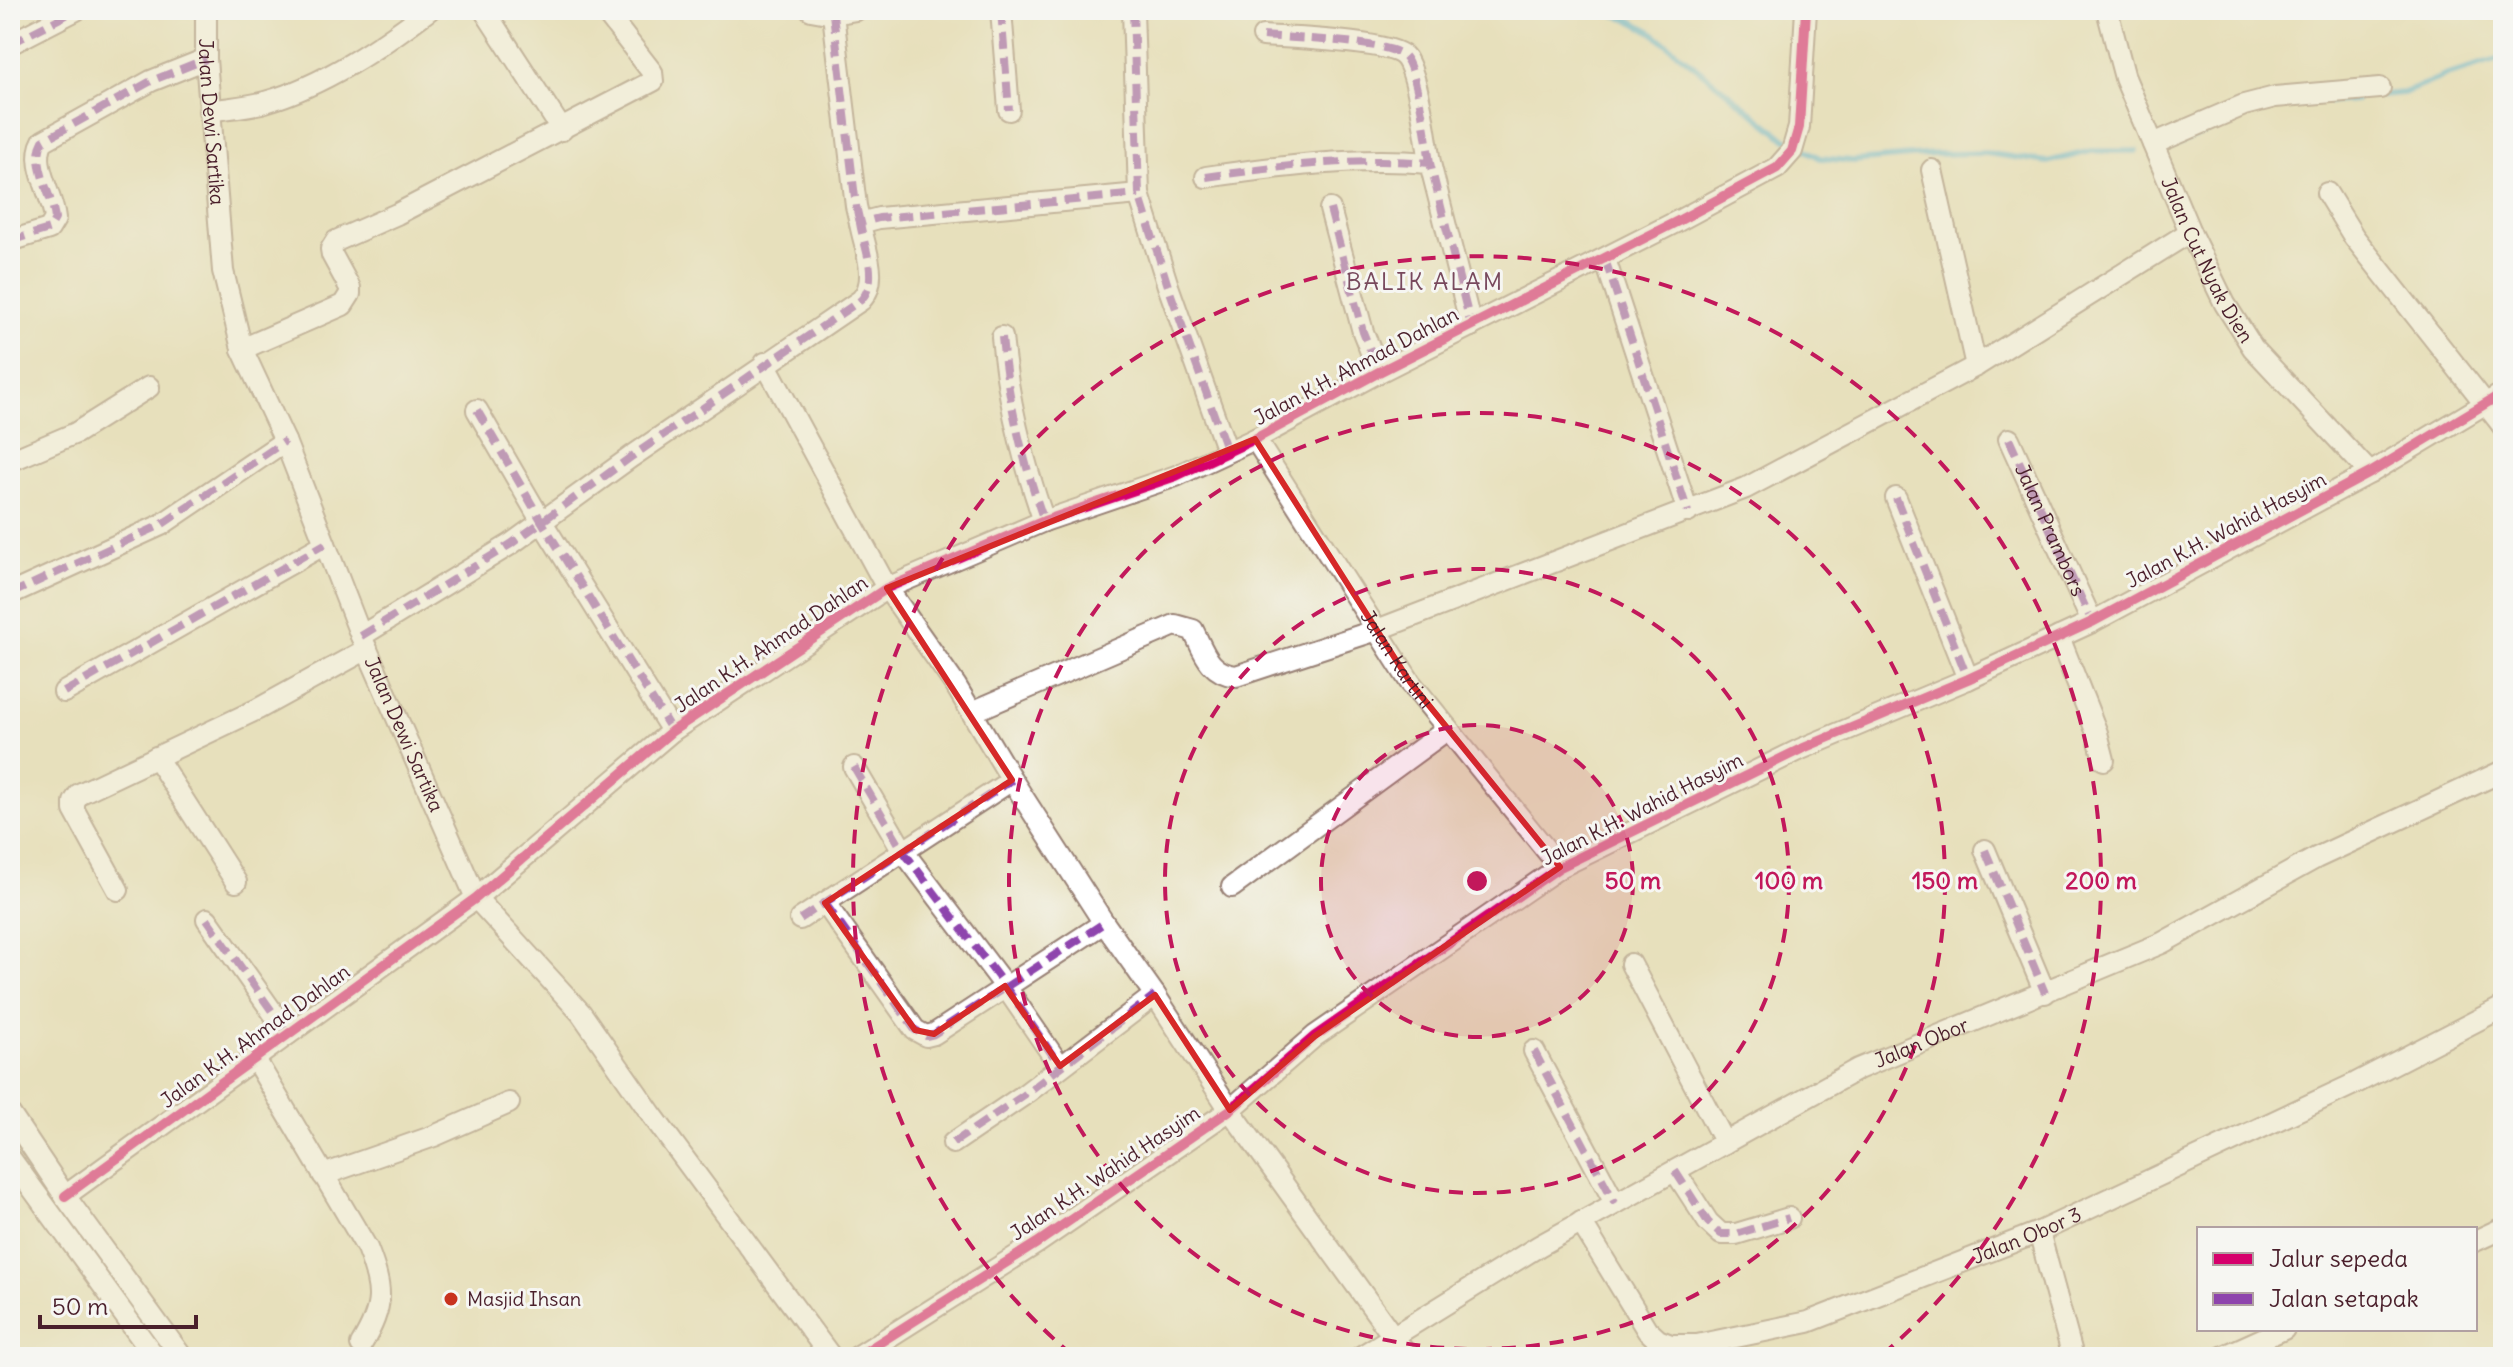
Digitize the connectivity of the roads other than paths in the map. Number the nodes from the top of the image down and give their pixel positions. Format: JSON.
{"nodes":[{"id":1,"x":76,"y":10,"type":"edge"},
{"id":2,"x":206,"y":10,"type":"edge"},
{"id":3,"x":429,"y":10,"type":"edge"},
{"id":4,"x":484,"y":10,"type":"edge"},
{"id":5,"x":604,"y":10,"type":"edge"},
{"id":6,"x":811,"y":10,"type":"edge"},
{"id":7,"x":856,"y":10,"type":"edge"},
{"id":8,"x":1001,"y":10,"type":"edge"},
{"id":9,"x":1133,"y":10,"type":"edge"},
{"id":10,"x":1806,"y":10,"type":"edge"},
{"id":11,"x":2107,"y":10,"type":"edge"},
{"id":12,"x":833,"y":14,"type":"junction"},
{"id":13,"x":1263,"y":36,"type":"dead end"},
{"id":14,"x":10,"y":44,"type":"edge"},
{"id":15,"x":206,"y":59,"type":"junction"},
{"id":16,"x":2380,"y":88,"type":"dead end"},
{"id":17,"x":1009,"y":110,"type":"dead end"},
{"id":18,"x":209,"y":111,"type":"junction"},
{"id":19,"x":562,"y":130,"type":"junction"},
{"id":20,"x":2153,"y":144,"type":"junction"},
{"id":21,"x":1430,"y":163,"type":"junction"},
{"id":22,"x":1932,"y":170,"type":"dead end"},
{"id":23,"x":1206,"y":177,"type":"dead end"},
{"id":24,"x":2327,"y":193,"type":"dead end"},
{"id":25,"x":1139,"y":194,"type":"junction"},
{"id":26,"x":1330,"y":209,"type":"dead end"},
{"id":27,"x":860,"y":223,"type":"junction"},
{"id":28,"x":2190,"y":232,"type":"junction"},
{"id":29,"x":10,"y":241,"type":"edge"},
{"id":30,"x":1605,"y":259,"type":"junction"},
{"id":31,"x":1471,"y":326,"type":"junction"},
{"id":32,"x":1002,"y":337,"type":"dead end"},
{"id":33,"x":242,"y":349,"type":"junction"},
{"id":34,"x":765,"y":363,"type":"junction"},
{"id":35,"x":1976,"y":366,"type":"junction"},
{"id":36,"x":1379,"y":372,"type":"junction"},
{"id":37,"x":149,"y":387,"type":"dead end"},
{"id":38,"x":2503,"y":393,"type":"edge"},
{"id":39,"x":2485,"y":405,"type":"junction"},
{"id":40,"x":477,"y":410,"type":"dead end"},
{"id":41,"x":2503,"y":426,"type":"edge"},
{"id":42,"x":1255,"y":439,"type":"junction"},
{"id":43,"x":2009,"y":439,"type":"dead end"},
{"id":44,"x":285,"y":441,"type":"junction"},
{"id":45,"x":1227,"y":451,"type":"junction"},
{"id":46,"x":10,"y":461,"type":"edge"},
{"id":47,"x":2370,"y":473,"type":"junction"},
{"id":48,"x":1896,"y":498,"type":"dead end"},
{"id":49,"x":1688,"y":512,"type":"junction"},
{"id":50,"x":1044,"y":521,"type":"junction"},
{"id":51,"x":542,"y":522,"type":"junction"},
{"id":52,"x":325,"y":544,"type":"junction"},
{"id":53,"x":887,"y":588,"type":"junction"},
{"id":54,"x":10,"y":594,"type":"edge"},
{"id":55,"x":2092,"y":622,"type":"junction"},
{"id":56,"x":1377,"y":630,"type":"junction"},
{"id":57,"x":2059,"y":637,"type":"junction"},
{"id":58,"x":364,"y":643,"type":"junction"},
{"id":59,"x":1968,"y":679,"type":"junction"},
{"id":60,"x":64,"y":692,"type":"dead end"},
{"id":61,"x":972,"y":712,"type":"junction"},
{"id":62,"x":1448,"y":729,"type":"junction"},
{"id":63,"x":672,"y":731,"type":"junction"},
{"id":64,"x":156,"y":757,"type":"junction"},
{"id":65,"x":2104,"y":760,"type":"dead end"},
{"id":66,"x":854,"y":767,"type":"dead end"},
{"id":67,"x":2503,"y":771,"type":"edge"},
{"id":68,"x":1012,"y":780,"type":"junction"},
{"id":69,"x":1985,"y":850,"type":"dead end"},
{"id":70,"x":903,"y":851,"type":"junction"},
{"id":71,"x":1560,"y":867,"type":"junction"},
{"id":72,"x":236,"y":882,"type":"dead end"},
{"id":73,"x":1232,"y":887,"type":"dead end"},
{"id":74,"x":118,"y":890,"type":"dead end"},
{"id":75,"x":476,"y":898,"type":"junction"},
{"id":76,"x":825,"y":903,"type":"junction"},
{"id":77,"x":207,"y":919,"type":"dead end"},
{"id":78,"x":800,"y":919,"type":"dead end"},
{"id":79,"x":1104,"y":923,"type":"junction"},
{"id":80,"x":1631,"y":964,"type":"dead end"},
{"id":81,"x":1005,"y":986,"type":"junction"},
{"id":82,"x":2045,"y":993,"type":"junction"},
{"id":83,"x":1155,"y":995,"type":"junction"},
{"id":84,"x":2503,"y":1007,"type":"edge"},
{"id":85,"x":288,"y":1034,"type":"junction"},
{"id":86,"x":1534,"y":1051,"type":"dead end"},
{"id":87,"x":255,"y":1059,"type":"junction"},
{"id":88,"x":1060,"y":1066,"type":"junction"},
{"id":89,"x":509,"y":1103,"type":"dead end"},
{"id":90,"x":1230,"y":1110,"type":"junction"},
{"id":91,"x":10,"y":1114,"type":"edge"},
{"id":92,"x":953,"y":1143,"type":"dead end"},
{"id":93,"x":1725,"y":1143,"type":"junction"},
{"id":94,"x":10,"y":1158,"type":"edge"},
{"id":95,"x":1675,"y":1171,"type":"junction"},
{"id":96,"x":323,"y":1175,"type":"junction"},
{"id":97,"x":65,"y":1196,"type":"junction"},
{"id":98,"x":1615,"y":1203,"type":"junction"},
{"id":99,"x":1789,"y":1218,"type":"dead end"},
{"id":100,"x":1581,"y":1222,"type":"junction"},
{"id":101,"x":2503,"y":1228,"type":"edge"},
{"id":102,"x":2039,"y":1232,"type":"junction"},
{"id":103,"x":2477,"y":1240,"type":"edge"},
{"id":104,"x":2280,"y":1331,"type":"edge"},
{"id":105,"x":1394,"y":1337,"type":"junction"},
{"id":106,"x":361,"y":1345,"type":"dead end"},
{"id":107,"x":1674,"y":1351,"type":"edge"},
{"id":108,"x":155,"y":1357,"type":"edge"},
{"id":109,"x":182,"y":1357,"type":"edge"},
{"id":110,"x":831,"y":1357,"type":"edge"},
{"id":111,"x":857,"y":1357,"type":"edge"},
{"id":112,"x":1360,"y":1357,"type":"edge"},
{"id":113,"x":1408,"y":1357,"type":"edge"},
{"id":114,"x":2073,"y":1357,"type":"edge"},
{"id":115,"x":2222,"y":1357,"type":"edge"}],
"edges":[{"from":1,"to":14,"type":"street"},
{"from":2,"to":15,"type":"street","name":"Jalan Dewi Sartika"},
{"from":3,"to":18,"type":"street"},
{"from":4,"to":19,"type":"street"},
{"from":5,"to":19,"type":"street"},
{"from":6,"to":12,"type":"street"},
{"from":7,"to":12,"type":"street"},
{"from":8,"to":17,"type":"street"},
{"from":9,"to":25,"type":"street"},
{"from":10,"to":30,"type":"street","name":"Jalan K.H. Ahmad Dahlan"},
{"from":11,"to":20,"type":"street","name":"Jalan Cut Nyak Dien"},
{"from":12,"to":27,"type":"street"},
{"from":13,"to":21,"type":"street"},
{"from":15,"to":18,"type":"street","name":"Jalan Dewi Sartika"},
{"from":15,"to":29,"type":"street"},
{"from":16,"to":20,"type":"street"},
{"from":18,"to":33,"type":"street","name":"Jalan Dewi Sartika"},
{"from":19,"to":33,"type":"street"},
{"from":20,"to":28,"type":"street","name":"Jalan Cut Nyak Dien"},
{"from":21,"to":23,"type":"street"},
{"from":21,"to":31,"type":"street"},
{"from":22,"to":35,"type":"street"},
{"from":24,"to":39,"type":"street"},
{"from":25,"to":27,"type":"street"},
{"from":25,"to":45,"type":"street"},
{"from":26,"to":36,"type":"street"},
{"from":27,"to":34,"type":"street"},
{"from":28,"to":35,"type":"street"},
{"from":28,"to":47,"type":"street","name":"Jalan Cut Nyak Dien"},
{"from":30,"to":31,"type":"street","name":"Jalan K.H. Ahmad Dahlan"},
{"from":30,"to":49,"type":"street"},
{"from":31,"to":36,"type":"street","name":"Jalan K.H. Ahmad Dahlan"},
{"from":32,"to":50,"type":"street"},
{"from":33,"to":44,"type":"street","name":"Jalan Dewi Sartika"},
{"from":34,"to":51,"type":"street"},
{"from":34,"to":53,"type":"street"},
{"from":35,"to":49,"type":"street"},
{"from":36,"to":42,"type":"street","name":"Jalan K.H. Ahmad Dahlan"},
{"from":37,"to":46,"type":"street"},
{"from":38,"to":39,"type":"street","name":"Jalan K.H. Wahid Hasyim"},
{"from":39,"to":41,"type":"street"},
{"from":39,"to":47,"type":"street","name":"Jalan K.H. Wahid Hasyim"},
{"from":40,"to":51,"type":"street"},
{"from":42,"to":45,"type":"street","name":"Jalan K.H. Ahmad Dahlan"},
{"from":42,"to":56,"type":"street","name":"Jalan Kartini"},
{"from":43,"to":55,"type":"street","name":"Jalan Prambors"},
{"from":44,"to":52,"type":"street","name":"Jalan Dewi Sartika"},
{"from":44,"to":54,"type":"street"},
{"from":45,"to":50,"type":"street","name":"Jalan K.H. Ahmad Dahlan"},
{"from":47,"to":55,"type":"street","name":"Jalan K.H. Wahid Hasyim"},
{"from":48,"to":59,"type":"street"},
{"from":49,"to":56,"type":"street"},
{"from":50,"to":53,"type":"street","name":"Jalan K.H. Ahmad Dahlan"},
{"from":51,"to":58,"type":"street"},
{"from":51,"to":63,"type":"street"},
{"from":52,"to":58,"type":"street","name":"Jalan Dewi Sartika"},
{"from":52,"to":60,"type":"street"},
{"from":53,"to":61,"type":"street"},
{"from":53,"to":63,"type":"street","name":"Jalan K.H. Ahmad Dahlan"},
{"from":55,"to":57,"type":"street","name":"Jalan K.H. Wahid Hasyim"},
{"from":56,"to":61,"type":"street"},
{"from":56,"to":62,"type":"street","name":"Jalan Kartini"},
{"from":57,"to":59,"type":"street","name":"Jalan K.H. Wahid Hasyim"},
{"from":57,"to":65,"type":"street"},
{"from":58,"to":64,"type":"street"},
{"from":58,"to":75,"type":"street","name":"Jalan Dewi Sartika"},
{"from":59,"to":71,"type":"street","name":"Jalan K.H. Wahid Hasyim"},
{"from":61,"to":68,"type":"street"},
{"from":62,"to":71,"type":"street","name":"Jalan Kartini"},
{"from":62,"to":73,"type":"street"},
{"from":63,"to":75,"type":"street","name":"Jalan K.H. Ahmad Dahlan"},
{"from":64,"to":72,"type":"street"},
{"from":64,"to":74,"type":"street"},
{"from":66,"to":70,"type":"street"},
{"from":67,"to":82,"type":"street","name":"Jalan Obor"},
{"from":68,"to":70,"type":"street"},
{"from":68,"to":79,"type":"street"},
{"from":69,"to":82,"type":"street"},
{"from":70,"to":76,"type":"street"},
{"from":70,"to":81,"type":"street"},
{"from":71,"to":90,"type":"street","name":"Jalan K.H. Wahid Hasyim"},
{"from":75,"to":85,"type":"street","name":"Jalan K.H. Ahmad Dahlan"},
{"from":75,"to":110,"type":"street","name":"Jalan Dewi Sartika"},
{"from":76,"to":78,"type":"street"},
{"from":76,"to":81,"type":"street"},
{"from":77,"to":85,"type":"street"},
{"from":79,"to":81,"type":"street"},
{"from":79,"to":83,"type":"street"},
{"from":80,"to":93,"type":"street"},
{"from":81,"to":88,"type":"street"},
{"from":82,"to":93,"type":"street","name":"Jalan Obor"},
{"from":83,"to":88,"type":"street"},
{"from":83,"to":90,"type":"street"},
{"from":84,"to":102,"type":"street","name":"Jalan Obor 3"},
{"from":85,"to":87,"type":"street","name":"Jalan K.H. Ahmad Dahlan"},
{"from":86,"to":98,"type":"street"},
{"from":87,"to":96,"type":"street"},
{"from":87,"to":97,"type":"street","name":"Jalan K.H. Ahmad Dahlan"},
{"from":88,"to":92,"type":"street"},
{"from":89,"to":96,"type":"street"},
{"from":90,"to":105,"type":"street"},
{"from":90,"to":111,"type":"street","name":"Jalan K.H. Wahid Hasyim"},
{"from":91,"to":97,"type":"street"},
{"from":93,"to":95,"type":"street","name":"Jalan Obor"},
{"from":94,"to":108,"type":"street"},
{"from":95,"to":98,"type":"street","name":"Jalan Obor"},
{"from":95,"to":99,"type":"street"},
{"from":96,"to":106,"type":"street"},
{"from":97,"to":109,"type":"street"},
{"from":98,"to":100,"type":"street","name":"Jalan Obor"},
{"from":100,"to":105,"type":"street","name":"Jalan Obor"},
{"from":100,"to":107,"type":"street","name":"Jalan Obor 3"},
{"from":101,"to":103,"type":"street"},
{"from":102,"to":107,"type":"street","name":"Jalan Obor 3"},
{"from":102,"to":114,"type":"street"},
{"from":104,"to":115,"type":"street"},
{"from":105,"to":112,"type":"street","name":"Jalan Obor"},
{"from":105,"to":113,"type":"street"}]}
